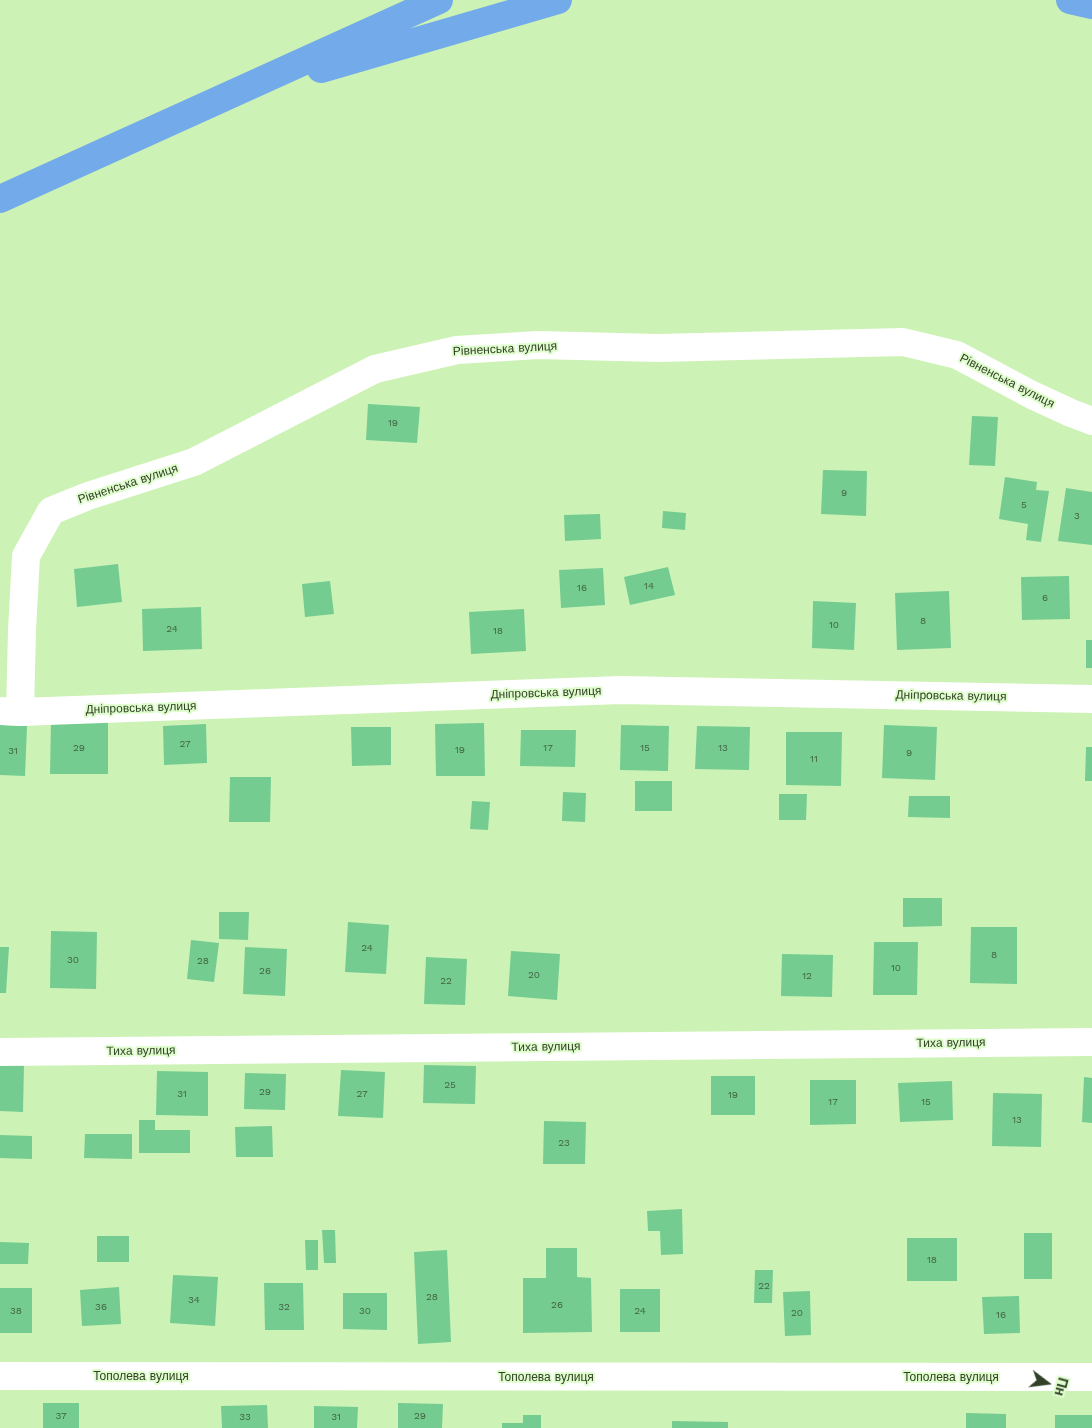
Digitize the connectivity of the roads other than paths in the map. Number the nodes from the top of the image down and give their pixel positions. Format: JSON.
{"nodes":[{"id":1,"x":396,"y":0,"type":"edge"},
{"id":2,"x":439,"y":0,"type":"edge"},
{"id":3,"x":558,"y":0,"type":"edge"},
{"id":4,"x":1070,"y":0,"type":"edge"},
{"id":5,"x":1092,"y":5,"type":"edge"},
{"id":6,"x":228,"y":97,"type":"junction"},
{"id":7,"x":0,"y":200,"type":"edge"},
{"id":8,"x":1092,"y":421,"type":"edge"},
{"id":9,"x":1092,"y":699,"type":"edge"},
{"id":10,"x":10,"y":712,"type":"edge"},
{"id":11,"x":1092,"y":1042,"type":"edge"},
{"id":12,"x":0,"y":1052,"type":"edge"},
{"id":13,"x":0,"y":1376,"type":"edge"},
{"id":14,"x":1092,"y":1377,"type":"edge"}],
"edges":[{"from":1,"to":6,"type":"highway"},
{"from":2,"to":6,"type":"highway"},
{"from":3,"to":6,"type":"highway"},
{"from":4,"to":5,"type":"highway"},
{"from":6,"to":7,"type":"highway"},
{"from":8,"to":10,"type":"street","name":"Рівненська вулиця"},
{"from":9,"to":10,"type":"street","name":"Дніпровська вулиця"},
{"from":11,"to":12,"type":"street","name":"Тиха вулиця"},
{"from":13,"to":14,"type":"street","name":"Тополева вулиця"}]}
